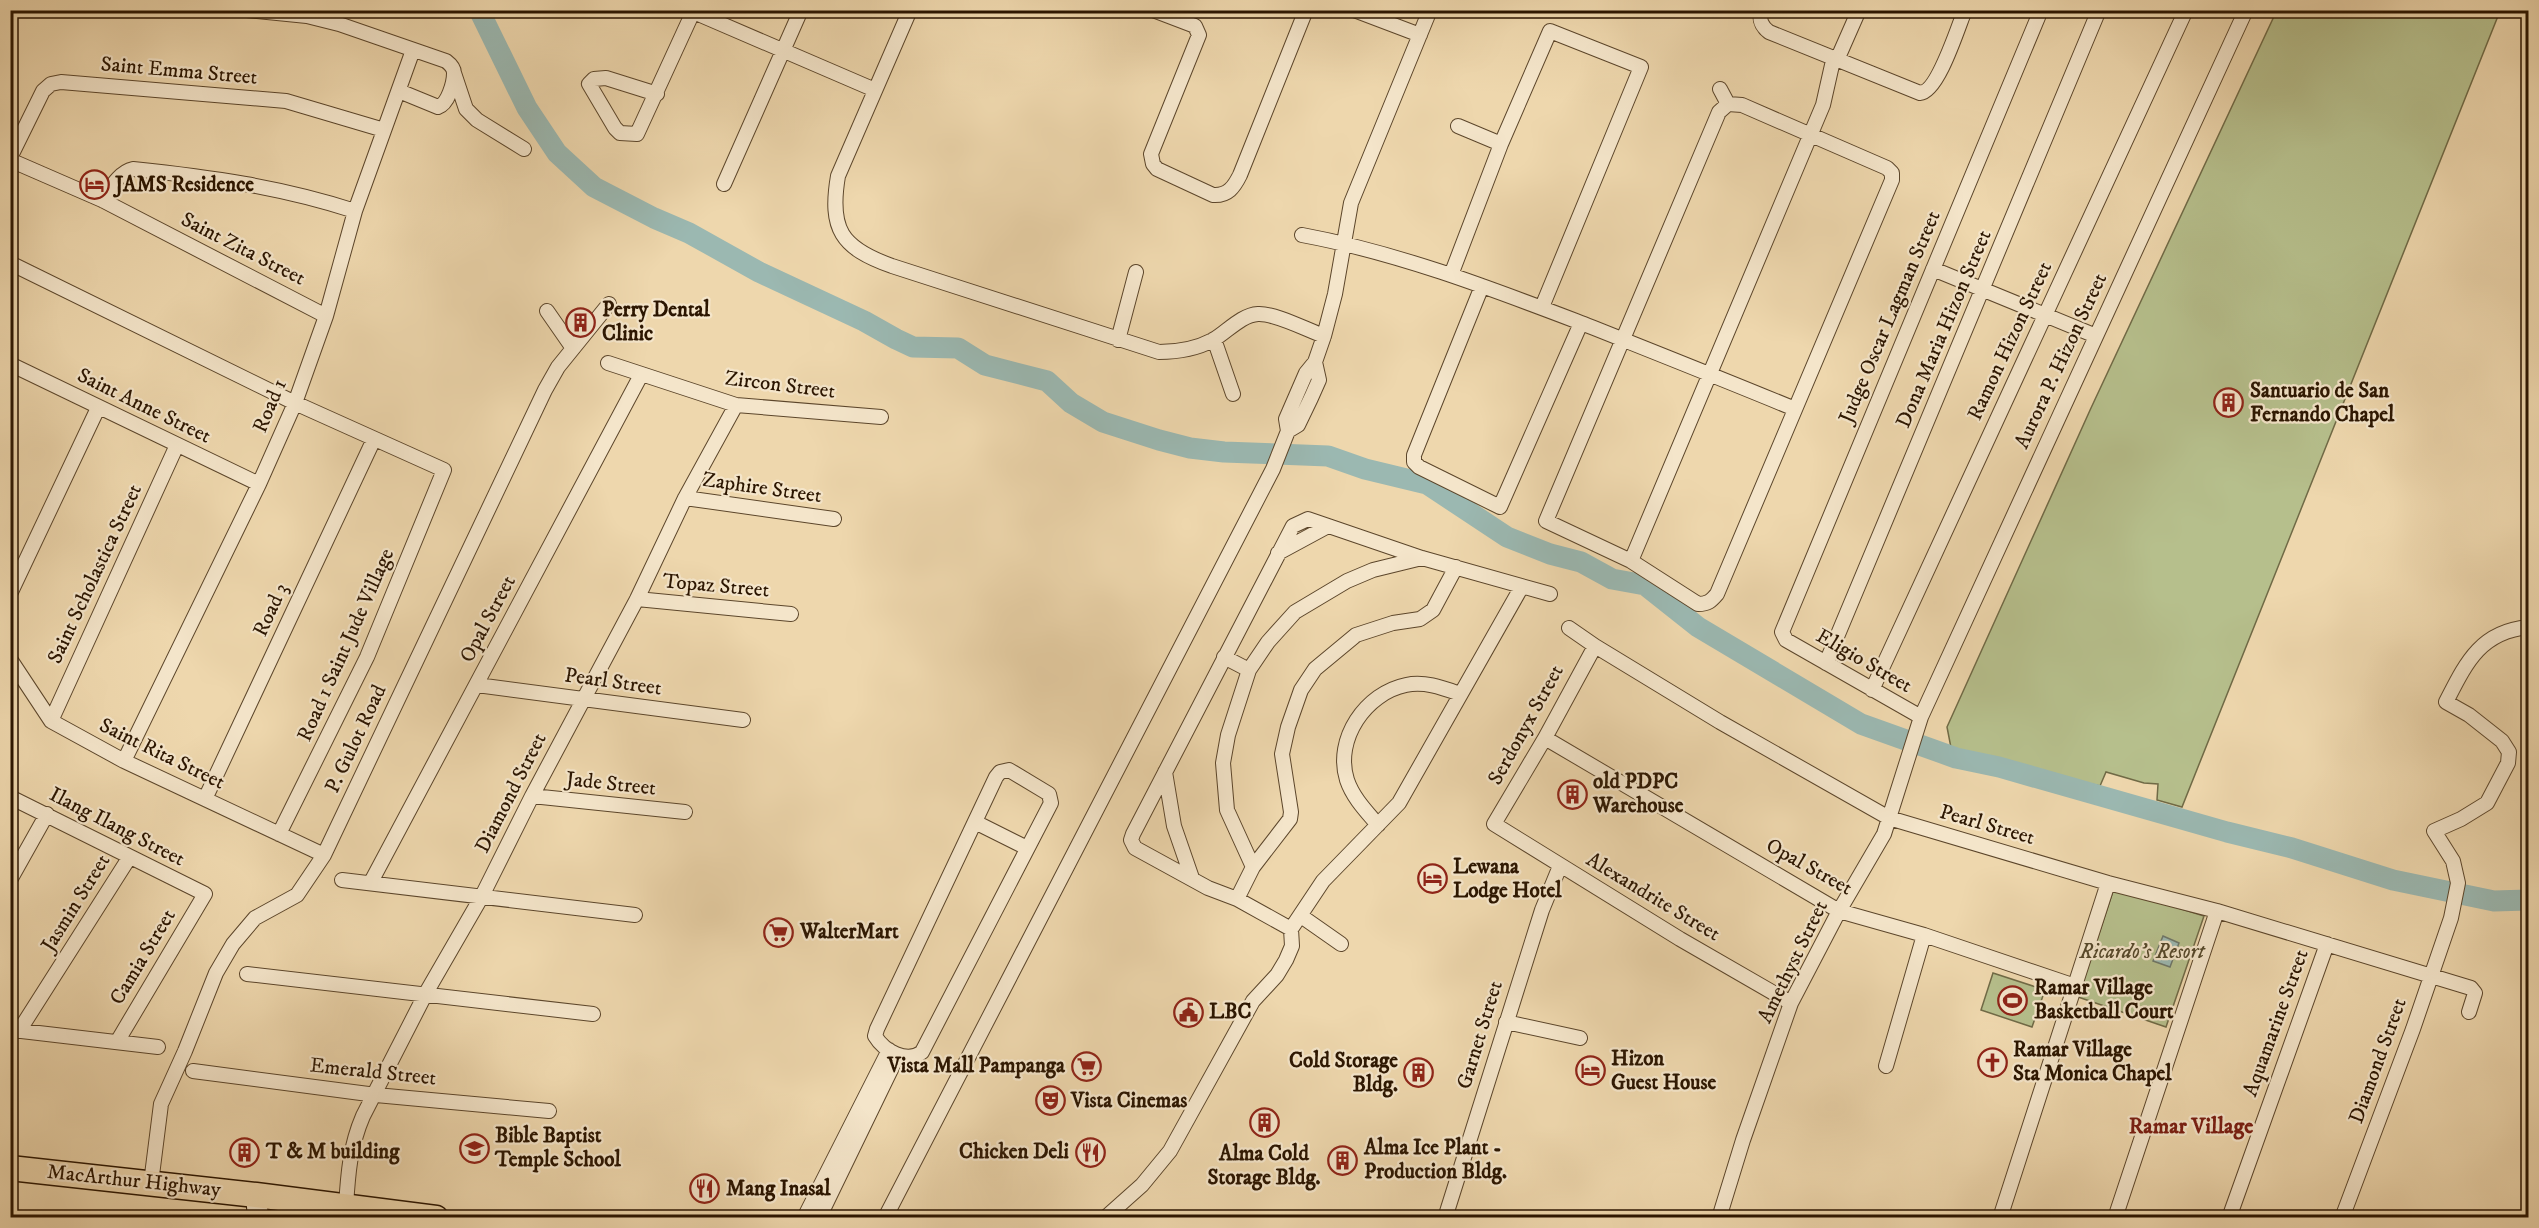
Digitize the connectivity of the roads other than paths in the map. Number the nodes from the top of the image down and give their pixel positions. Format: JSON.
{"nodes":[{"id":1,"x":247,"y":10,"type":"edge"},
{"id":2,"x":801,"y":10,"type":"edge"},
{"id":3,"x":910,"y":10,"type":"edge"},
{"id":4,"x":1153,"y":10,"type":"edge"},
{"id":5,"x":1306,"y":10,"type":"edge"},
{"id":6,"x":1354,"y":10,"type":"edge"},
{"id":7,"x":1430,"y":10,"type":"edge"},
{"id":8,"x":1761,"y":10,"type":"edge"},
{"id":9,"x":1859,"y":10,"type":"edge"},
{"id":10,"x":1965,"y":10,"type":"edge"},
{"id":11,"x":2041,"y":10,"type":"edge"},
{"id":12,"x":2099,"y":10,"type":"edge"},
{"id":13,"x":2186,"y":10,"type":"edge"},
{"id":14,"x":2246,"y":10,"type":"edge"},
{"id":15,"x":691,"y":11,"type":"edge"},
{"id":16,"x":1192,"y":17,"type":"edge"},
{"id":17,"x":1420,"y":35,"type":"junction"},
{"id":18,"x":413,"y":50,"type":"junction"},
{"id":19,"x":784,"y":50,"type":"junction"},
{"id":20,"x":1837,"y":60,"type":"junction"},
{"id":21,"x":454,"y":73,"type":"junction"},
{"id":22,"x":1720,"y":89,"type":"dead end"},
{"id":23,"x":875,"y":90,"type":"junction"},
{"id":24,"x":399,"y":91,"type":"junction"},
{"id":25,"x":657,"y":94,"type":"junction"},
{"id":26,"x":1728,"y":104,"type":"junction"},
{"id":27,"x":1458,"y":126,"type":"dead end"},
{"id":28,"x":384,"y":130,"type":"junction"},
{"id":29,"x":1810,"y":135,"type":"junction"},
{"id":30,"x":1501,"y":144,"type":"junction"},
{"id":31,"x":524,"y":149,"type":"dead end"},
{"id":32,"x":10,"y":159,"type":"edge"},
{"id":33,"x":724,"y":183,"type":"dead end"},
{"id":34,"x":102,"y":200,"type":"junction"},
{"id":35,"x":355,"y":211,"type":"junction"},
{"id":36,"x":1302,"y":235,"type":"dead end"},
{"id":37,"x":1342,"y":243,"type":"junction"},
{"id":38,"x":10,"y":263,"type":"edge"},
{"id":39,"x":1933,"y":269,"type":"junction"},
{"id":40,"x":1136,"y":272,"type":"dead end"},
{"id":41,"x":1451,"y":275,"type":"junction"},
{"id":42,"x":1482,"y":286,"type":"junction"},
{"id":43,"x":1983,"y":290,"type":"junction"},
{"id":44,"x":609,"y":304,"type":"dead end"},
{"id":45,"x":1542,"y":308,"type":"junction"},
{"id":46,"x":547,"y":311,"type":"dead end"},
{"id":47,"x":2045,"y":314,"type":"junction"},
{"id":48,"x":326,"y":316,"type":"junction"},
{"id":49,"x":1581,"y":323,"type":"junction"},
{"id":50,"x":1324,"y":336,"type":"junction"},
{"id":51,"x":2096,"y":336,"type":"junction"},
{"id":52,"x":1214,"y":339,"type":"junction"},
{"id":53,"x":1118,"y":340,"type":"junction"},
{"id":54,"x":1624,"y":340,"type":"junction"},
{"id":55,"x":572,"y":347,"type":"junction"},
{"id":56,"x":608,"y":363,"type":"dead end"},
{"id":57,"x":10,"y":364,"type":"edge"},
{"id":58,"x":1711,"y":374,"type":"junction"},
{"id":59,"x":641,"y":375,"type":"junction"},
{"id":60,"x":1233,"y":394,"type":"dead end"},
{"id":61,"x":295,"y":403,"type":"junction"},
{"id":62,"x":736,"y":405,"type":"junction"},
{"id":63,"x":98,"y":408,"type":"junction"},
{"id":64,"x":1795,"y":409,"type":"junction"},
{"id":65,"x":881,"y":417,"type":"dead end"},
{"id":66,"x":374,"y":440,"type":"junction"},
{"id":67,"x":177,"y":445,"type":"junction"},
{"id":68,"x":259,"y":484,"type":"junction"},
{"id":69,"x":685,"y":498,"type":"junction"},
{"id":70,"x":834,"y":519,"type":"dead end"},
{"id":71,"x":1422,"y":558,"type":"junction"},
{"id":72,"x":1631,"y":561,"type":"junction"},
{"id":73,"x":1456,"y":567,"type":"junction"},
{"id":74,"x":1521,"y":588,"type":"junction"},
{"id":75,"x":10,"y":594,"type":"edge"},
{"id":76,"x":1550,"y":594,"type":"dead end"},
{"id":77,"x":637,"y":599,"type":"junction"},
{"id":78,"x":791,"y":614,"type":"dead end"},
{"id":79,"x":2529,"y":627,"type":"edge"},
{"id":80,"x":1569,"y":628,"type":"dead end"},
{"id":81,"x":1786,"y":640,"type":"joint"},
{"id":82,"x":1594,"y":646,"type":"junction"},
{"id":83,"x":1224,"y":657,"type":"junction"},
{"id":84,"x":10,"y":659,"type":"edge"},
{"id":85,"x":1826,"y":663,"type":"junction"},
{"id":86,"x":1249,"y":670,"type":"junction"},
{"id":87,"x":477,"y":685,"type":"junction"},
{"id":88,"x":1872,"y":690,"type":"junction"},
{"id":89,"x":1460,"y":694,"type":"junction"},
{"id":90,"x":585,"y":699,"type":"junction"},
{"id":91,"x":743,"y":720,"type":"dead end"},
{"id":92,"x":51,"y":721,"type":"junction"},
{"id":93,"x":1919,"y":724,"type":"junction"},
{"id":94,"x":1545,"y":738,"type":"junction"},
{"id":95,"x":124,"y":761,"type":"junction"},
{"id":96,"x":1165,"y":772,"type":"junction"},
{"id":97,"x":532,"y":796,"type":"junction"},
{"id":98,"x":10,"y":797,"type":"edge"},
{"id":99,"x":205,"y":799,"type":"junction"},
{"id":100,"x":685,"y":812,"type":"dead end"},
{"id":101,"x":47,"y":814,"type":"junction"},
{"id":102,"x":1889,"y":818,"type":"junction"},
{"id":103,"x":975,"y":822,"type":"junction"},
{"id":104,"x":1494,"y":824,"type":"joint"},
{"id":105,"x":1378,"y":825,"type":"junction"},
{"id":106,"x":279,"y":834,"type":"junction"},
{"id":107,"x":1027,"y":849,"type":"junction"},
{"id":108,"x":324,"y":855,"type":"junction"},
{"id":109,"x":129,"y":858,"type":"junction"},
{"id":110,"x":1560,"y":866,"type":"junction"},
{"id":111,"x":1253,"y":867,"type":"junction"},
{"id":112,"x":1192,"y":878,"type":"junction"},
{"id":113,"x":10,"y":880,"type":"edge"},
{"id":114,"x":342,"y":880,"type":"dead end"},
{"id":115,"x":371,"y":882,"type":"junction"},
{"id":116,"x":2108,"y":883,"type":"junction"},
{"id":117,"x":205,"y":894,"type":"joint"},
{"id":118,"x":482,"y":896,"type":"junction"},
{"id":119,"x":1237,"y":899,"type":"junction"},
{"id":120,"x":1839,"y":911,"type":"junction"},
{"id":121,"x":2217,"y":911,"type":"junction"},
{"id":122,"x":634,"y":915,"type":"dead end"},
{"id":123,"x":1301,"y":916,"type":"junction"},
{"id":124,"x":1292,"y":929,"type":"junction"},
{"id":125,"x":1924,"y":935,"type":"junction"},
{"id":126,"x":1341,"y":944,"type":"dead end"},
{"id":127,"x":2327,"y":945,"type":"junction"},
{"id":128,"x":247,"y":974,"type":"dead end"},
{"id":129,"x":2431,"y":976,"type":"junction"},
{"id":130,"x":2075,"y":986,"type":"junction"},
{"id":131,"x":426,"y":993,"type":"junction"},
{"id":132,"x":1791,"y":1003,"type":"junction"},
{"id":133,"x":2469,"y":1012,"type":"dead end"},
{"id":134,"x":593,"y":1014,"type":"dead end"},
{"id":135,"x":1506,"y":1022,"type":"junction"},
{"id":136,"x":15,"y":1031,"type":"edge"},
{"id":137,"x":1580,"y":1038,"type":"dead end"},
{"id":138,"x":117,"y":1042,"type":"junction"},
{"id":139,"x":158,"y":1047,"type":"dead end"},
{"id":140,"x":894,"y":1052,"type":"junction"},
{"id":141,"x":1886,"y":1066,"type":"dead end"},
{"id":142,"x":193,"y":1071,"type":"dead end"},
{"id":143,"x":376,"y":1095,"type":"junction"},
{"id":144,"x":549,"y":1111,"type":"dead end"},
{"id":145,"x":10,"y":1168,"type":"edge"},
{"id":146,"x":151,"y":1183,"type":"junction"},
{"id":147,"x":257,"y":1206,"type":"edge"},
{"id":148,"x":346,"y":1206,"type":"junction"},
{"id":149,"x":436,"y":1218,"type":"edge"},
{"id":150,"x":804,"y":1218,"type":"edge"},
{"id":151,"x":819,"y":1218,"type":"edge"},
{"id":152,"x":885,"y":1218,"type":"edge"},
{"id":153,"x":1105,"y":1218,"type":"edge"},
{"id":154,"x":1444,"y":1218,"type":"edge"},
{"id":155,"x":1719,"y":1218,"type":"edge"},
{"id":156,"x":2000,"y":1218,"type":"edge"},
{"id":157,"x":2115,"y":1218,"type":"edge"},
{"id":158,"x":2229,"y":1218,"type":"edge"},
{"id":159,"x":2342,"y":1218,"type":"edge"}],
"edges":[{"from":1,"to":18,"type":"street"},
{"from":2,"to":19,"type":"street"},
{"from":3,"to":23,"type":"street"},
{"from":4,"to":16,"type":"street"},
{"from":5,"to":16,"type":"street"},
{"from":6,"to":17,"type":"street"},
{"from":7,"to":17,"type":"street"},
{"from":8,"to":20,"type":"street"},
{"from":9,"to":20,"type":"street"},
{"from":10,"to":20,"type":"street"},
{"from":11,"to":39,"type":"street","name":"Judge Oscar Lagman Street"},
{"from":12,"to":43,"type":"street","name":"Dona Maria Hizon Street"},
{"from":13,"to":47,"type":"street","name":"Ramon Hizon Street"},
{"from":14,"to":51,"type":"street","name":"Aurora P. Hizon Street"},
{"from":15,"to":19,"type":"street"},
{"from":15,"to":25,"type":"street"},
{"from":17,"to":37,"type":"street"},
{"from":18,"to":21,"type":"street"},
{"from":18,"to":24,"type":"street","name":"Road 1"},
{"from":19,"to":23,"type":"street"},
{"from":19,"to":33,"type":"street"},
{"from":20,"to":29,"type":"street"},
{"from":21,"to":24,"type":"street"},
{"from":21,"to":31,"type":"street"},
{"from":22,"to":26,"type":"street"},
{"from":23,"to":53,"type":"street"},
{"from":24,"to":28,"type":"street","name":"Road 1"},
{"from":25,"to":25,"type":"street"},
{"from":26,"to":29,"type":"street"},
{"from":26,"to":54,"type":"street"},
{"from":27,"to":30,"type":"street"},
{"from":28,"to":32,"type":"street","name":"Saint Emma Street"},
{"from":28,"to":35,"type":"street","name":"Road 1"},
{"from":29,"to":58,"type":"street"},
{"from":29,"to":64,"type":"street"},
{"from":30,"to":41,"type":"street"},
{"from":30,"to":45,"type":"street"},
{"from":32,"to":34,"type":"street","name":"Saint Zita Street"},
{"from":34,"to":35,"type":"street"},
{"from":34,"to":48,"type":"street","name":"Saint Zita Street"},
{"from":35,"to":48,"type":"street","name":"Road 1"},
{"from":36,"to":37,"type":"street"},
{"from":37,"to":41,"type":"street"},
{"from":37,"to":50,"type":"street"},
{"from":38,"to":61,"type":"street"},
{"from":39,"to":43,"type":"street"},
{"from":39,"to":81,"type":"street","name":"Judge Oscar Lagman Street"},
{"from":40,"to":53,"type":"street"},
{"from":41,"to":42,"type":"street"},
{"from":42,"to":45,"type":"street"},
{"from":42,"to":49,"type":"street"},
{"from":43,"to":47,"type":"street"},
{"from":43,"to":85,"type":"street","name":"Dona Maria Hizon Street"},
{"from":44,"to":55,"type":"street","name":"P. Gulot Road"},
{"from":45,"to":49,"type":"street"},
{"from":46,"to":55,"type":"street"},
{"from":47,"to":51,"type":"street"},
{"from":47,"to":88,"type":"street","name":"Ramon Hizon Street"},
{"from":48,"to":61,"type":"street","name":"Road 1"},
{"from":49,"to":54,"type":"street"},
{"from":50,"to":52,"type":"street"},
{"from":50,"to":152,"type":"street"},
{"from":51,"to":93,"type":"street","name":"Aurora P. Hizon Street"},
{"from":52,"to":53,"type":"street"},
{"from":52,"to":60,"type":"street"},
{"from":54,"to":58,"type":"street"},
{"from":54,"to":72,"type":"street"},
{"from":55,"to":108,"type":"street","name":"P. Gulot Road"},
{"from":56,"to":59,"type":"street","name":"Zircon Street"},
{"from":57,"to":63,"type":"street","name":"Saint Anne Street"},
{"from":58,"to":64,"type":"street"},
{"from":58,"to":72,"type":"street"},
{"from":59,"to":62,"type":"street","name":"Zircon Street"},
{"from":59,"to":87,"type":"street","name":"Opal Street"},
{"from":61,"to":66,"type":"street"},
{"from":61,"to":68,"type":"street","name":"Road 1"},
{"from":62,"to":65,"type":"street","name":"Zircon Street"},
{"from":62,"to":69,"type":"street","name":"Diamond Street"},
{"from":63,"to":67,"type":"street","name":"Saint Anne Street"},
{"from":63,"to":75,"type":"street"},
{"from":64,"to":72,"type":"street"},
{"from":66,"to":99,"type":"street","name":"Road 3"},
{"from":66,"to":106,"type":"street","name":"Road 1 Saint Jude Village"},
{"from":67,"to":68,"type":"street","name":"Saint Anne Street"},
{"from":67,"to":92,"type":"street","name":"Saint Scholastica Street"},
{"from":68,"to":95,"type":"street","name":"Road 1"},
{"from":69,"to":70,"type":"street","name":"Zaphire Street"},
{"from":69,"to":77,"type":"street","name":"Diamond Street"},
{"from":71,"to":73,"type":"street"},
{"from":71,"to":83,"type":"street"},
{"from":71,"to":86,"type":"street"},
{"from":73,"to":74,"type":"street"},
{"from":73,"to":111,"type":"street"},
{"from":74,"to":76,"type":"street"},
{"from":74,"to":89,"type":"street"},
{"from":77,"to":78,"type":"street","name":"Topaz Street"},
{"from":77,"to":90,"type":"street","name":"Diamond Street"},
{"from":79,"to":129,"type":"street","name":"Diamond Street"},
{"from":80,"to":82,"type":"street","name":"Pearl Street"},
{"from":81,"to":85,"type":"street","name":"Eligio Street"},
{"from":82,"to":94,"type":"street","name":"Serdonyx Street"},
{"from":82,"to":102,"type":"street","name":"Pearl Street"},
{"from":83,"to":86,"type":"street"},
{"from":83,"to":96,"type":"street"},
{"from":84,"to":92,"type":"street","name":"Saint Rita Street"},
{"from":85,"to":88,"type":"street","name":"Eligio Street"},
{"from":86,"to":111,"type":"street"},
{"from":87,"to":90,"type":"street","name":"Pearl Street"},
{"from":87,"to":115,"type":"street","name":"Opal Street"},
{"from":88,"to":93,"type":"street","name":"Eligio Street"},
{"from":89,"to":105,"type":"street"},
{"from":89,"to":105,"type":"street"},
{"from":90,"to":91,"type":"street","name":"Pearl Street"},
{"from":90,"to":97,"type":"street","name":"Diamond Street"},
{"from":92,"to":95,"type":"street","name":"Saint Rita Street"},
{"from":93,"to":102,"type":"street","name":"Amethyst Street"},
{"from":94,"to":104,"type":"street","name":"Serdonyx Street"},
{"from":94,"to":120,"type":"street","name":"Opal Street"},
{"from":95,"to":99,"type":"street","name":"Saint Rita Street"},
{"from":96,"to":112,"type":"street"},
{"from":96,"to":112,"type":"street"},
{"from":97,"to":100,"type":"street","name":"Jade Street"},
{"from":97,"to":118,"type":"street","name":"Diamond Street"},
{"from":98,"to":101,"type":"street","name":"Ilang Ilang Street"},
{"from":99,"to":106,"type":"street","name":"Saint Rita Street"},
{"from":101,"to":109,"type":"street","name":"Ilang Ilang Street"},
{"from":101,"to":113,"type":"street"},
{"from":102,"to":116,"type":"street","name":"Pearl Street"},
{"from":102,"to":120,"type":"street","name":"Amethyst Street"},
{"from":103,"to":107,"type":"street"},
{"from":103,"to":107,"type":"street"},
{"from":103,"to":140,"type":"street"},
{"from":104,"to":110,"type":"street","name":"Alexandrite Street"},
{"from":105,"to":123,"type":"street"},
{"from":106,"to":108,"type":"street","name":"Saint Rita Street"},
{"from":107,"to":140,"type":"street"},
{"from":108,"to":146,"type":"street","name":"P. Gulot Road"},
{"from":109,"to":117,"type":"street","name":"Ilang Ilang Street"},
{"from":109,"to":136,"type":"street","name":"Jasmin Street"},
{"from":110,"to":132,"type":"street","name":"Alexandrite Street"},
{"from":110,"to":135,"type":"street","name":"Garnet Street"},
{"from":111,"to":119,"type":"street"},
{"from":112,"to":119,"type":"street"},
{"from":114,"to":115,"type":"street"},
{"from":115,"to":118,"type":"street"},
{"from":116,"to":121,"type":"street","name":"Pearl Street"},
{"from":116,"to":130,"type":"street"},
{"from":117,"to":138,"type":"street","name":"Camia Street"},
{"from":118,"to":122,"type":"street"},
{"from":118,"to":131,"type":"street","name":"Diamond Street"},
{"from":119,"to":124,"type":"street"},
{"from":120,"to":125,"type":"street","name":"Opal Street"},
{"from":120,"to":132,"type":"street","name":"Amethyst Street"},
{"from":121,"to":127,"type":"street","name":"Pearl Street"},
{"from":121,"to":157,"type":"street"},
{"from":123,"to":124,"type":"street"},
{"from":123,"to":126,"type":"street"},
{"from":124,"to":153,"type":"street"},
{"from":125,"to":130,"type":"street","name":"Opal Street"},
{"from":125,"to":141,"type":"street"},
{"from":127,"to":129,"type":"street","name":"Pearl Street"},
{"from":127,"to":158,"type":"street","name":"Aquamarine Street"},
{"from":128,"to":131,"type":"street"},
{"from":129,"to":133,"type":"street","name":"Pearl Street"},
{"from":129,"to":159,"type":"street","name":"Diamond Street"},
{"from":130,"to":156,"type":"street"},
{"from":131,"to":134,"type":"street"},
{"from":131,"to":143,"type":"street","name":"Diamond Street"},
{"from":132,"to":155,"type":"street","name":"Amethyst Street"},
{"from":135,"to":137,"type":"street"},
{"from":135,"to":154,"type":"street","name":"Garnet Street"},
{"from":136,"to":138,"type":"street"},
{"from":138,"to":139,"type":"street"},
{"from":140,"to":150,"type":"street"},
{"from":140,"to":151,"type":"street"},
{"from":142,"to":143,"type":"street","name":"Emerald Street"},
{"from":143,"to":144,"type":"street","name":"Emerald Street"},
{"from":143,"to":148,"type":"street","name":"Diamond Street"},
{"from":145,"to":146,"type":"highway","name":"MacArthur Highway"},
{"from":146,"to":147,"type":"highway","name":"MacArthur Highway"},
{"from":147,"to":148,"type":"highway","name":"MacArthur Highway"},
{"from":148,"to":149,"type":"highway","name":"MacArthur Highway"}]}
